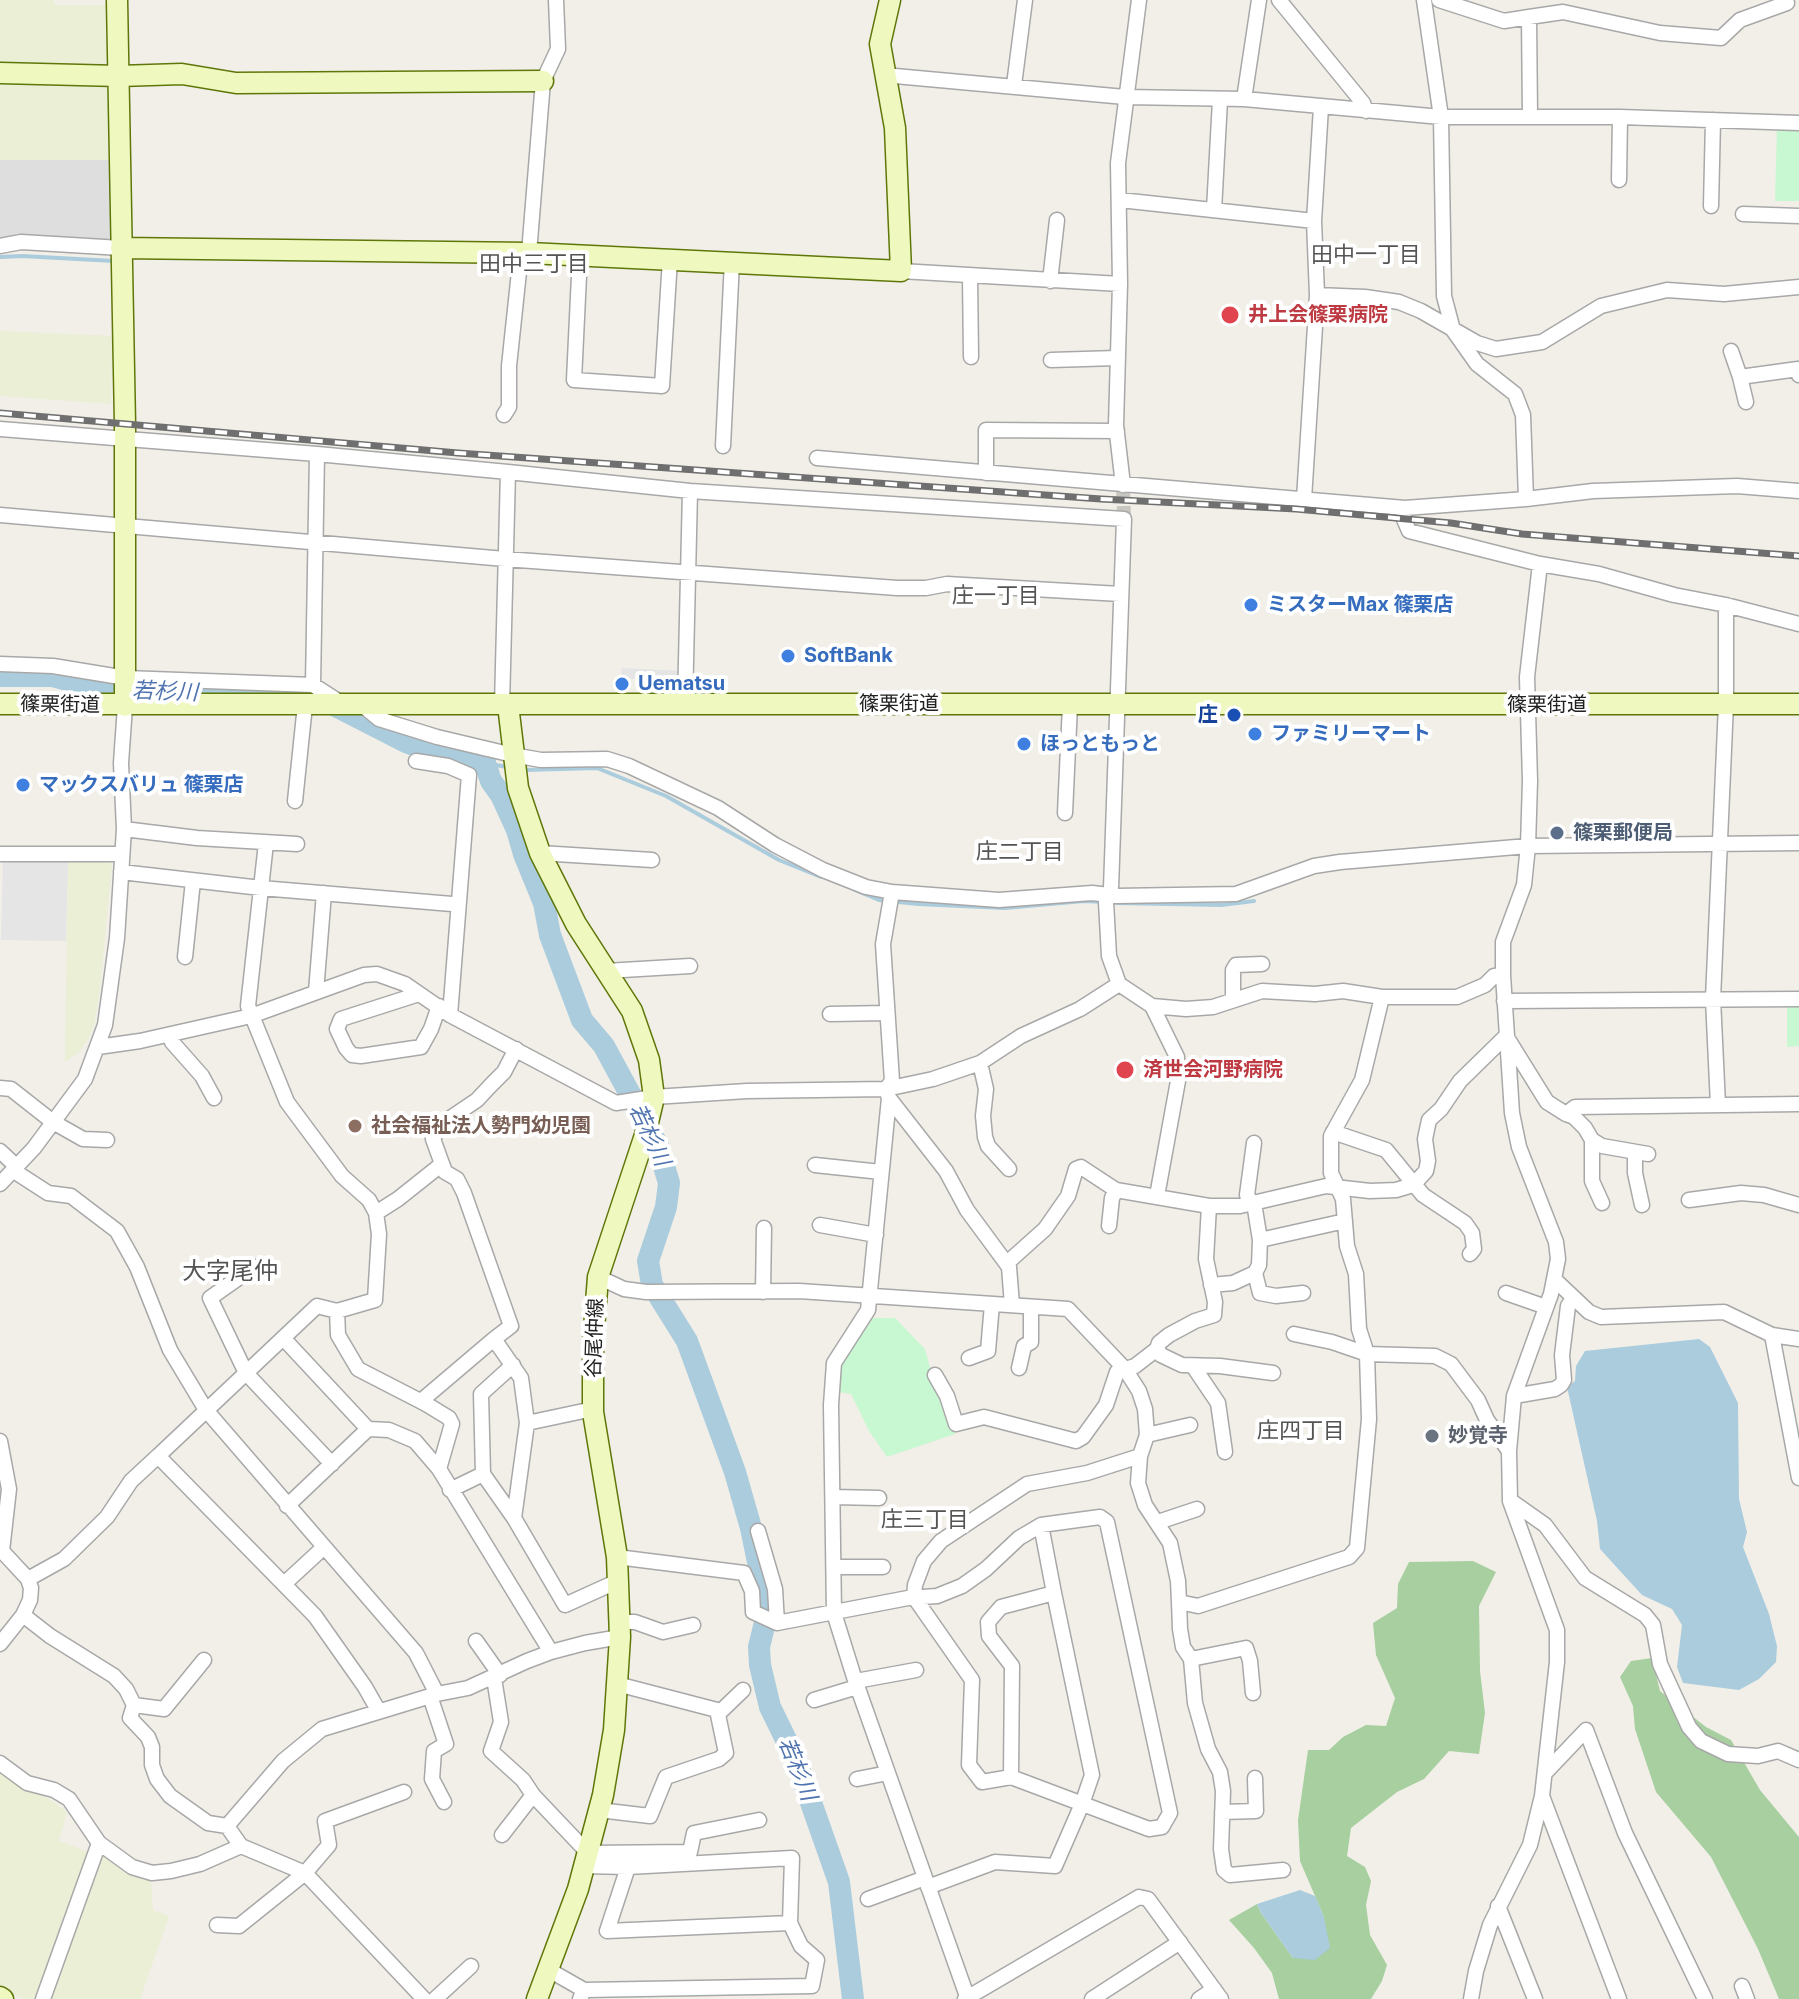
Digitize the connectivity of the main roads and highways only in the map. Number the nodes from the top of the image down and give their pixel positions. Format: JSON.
{"nodes":[{"id":1,"x":117,"y":0,"type":"edge"},
{"id":2,"x":890,"y":0,"type":"edge"},
{"id":3,"x":0,"y":73,"type":"edge"},
{"id":4,"x":119,"y":76,"type":"junction"},
{"id":5,"x":543,"y":81,"type":"road end"},
{"id":6,"x":121,"y":248,"type":"junction"},
{"id":7,"x":126,"y":691,"type":"junction"},
{"id":8,"x":0,"y":704,"type":"edge"},
{"id":9,"x":1799,"y":704,"type":"edge"},
{"id":10,"x":505,"y":705,"type":"junction"},
{"id":11,"x":537,"y":1999,"type":"edge"}],
"edges":[{"from":1,"to":4,"type":"main road"},
{"from":2,"to":6,"type":"main road"},
{"from":3,"to":4,"type":"main road"},
{"from":4,"to":5,"type":"main road"},
{"from":4,"to":6,"type":"main road"},
{"from":6,"to":7,"type":"main road"},
{"from":7,"to":8,"type":"main road","name":"篠栗街道"},
{"from":7,"to":10,"type":"main road","name":"篠栗街道"},
{"from":9,"to":10,"type":"main road","name":"篠栗街道"},
{"from":10,"to":11,"type":"main road","name":"谷尾仲線"}]}
